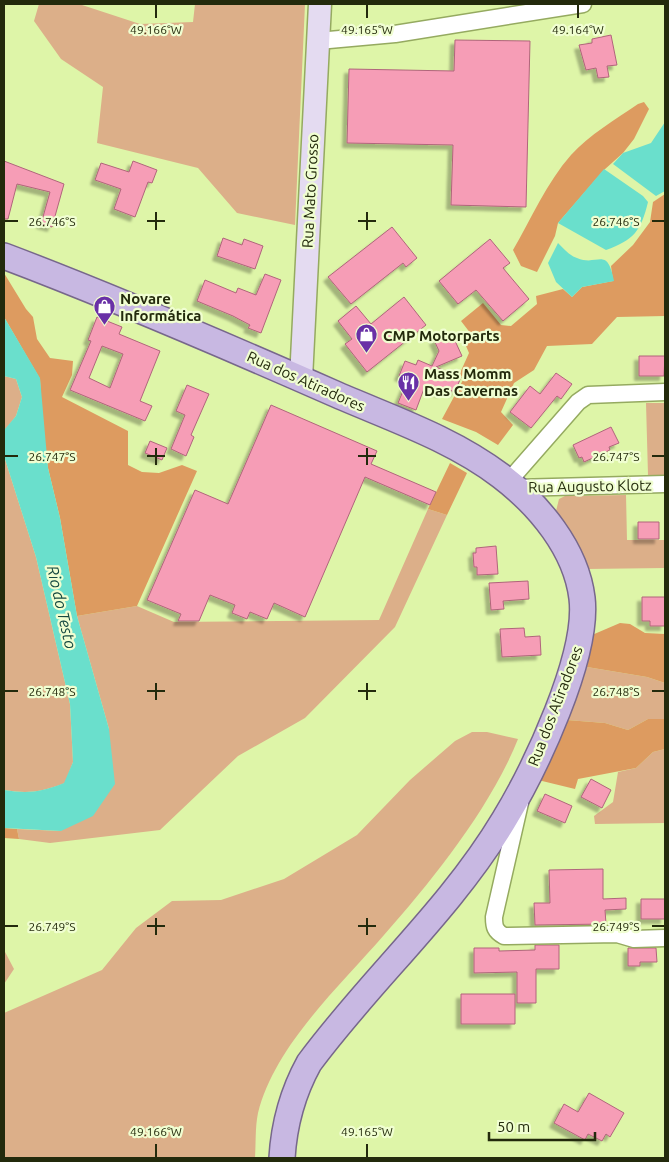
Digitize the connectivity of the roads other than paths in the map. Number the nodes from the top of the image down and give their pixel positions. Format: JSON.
{"nodes":[{"id":1,"x":320,"y":4,"type":"edge"},
{"id":2,"x":583,"y":4,"type":"edge"},
{"id":3,"x":318,"y":41,"type":"junction"},
{"id":4,"x":4,"y":256,"type":"edge"},
{"id":5,"x":301,"y":379,"type":"junction"},
{"id":6,"x":665,"y":392,"type":"edge"},
{"id":7,"x":665,"y":484,"type":"edge"},
{"id":8,"x":512,"y":485,"type":"junction"},
{"id":9,"x":522,"y":789,"type":"junction"},
{"id":10,"x":665,"y":938,"type":"edge"},
{"id":11,"x":282,"y":1158,"type":"edge"}],
"edges":[{"from":1,"to":3,"type":"street","name":"Rua Mato Grosso"},
{"from":2,"to":3,"type":"street"},
{"from":3,"to":5,"type":"street","name":"Rua Mato Grosso"},
{"from":4,"to":5,"type":"main road","name":"Rua dos Atiradores"},
{"from":5,"to":8,"type":"main road","name":"Rua dos Atiradores"},
{"from":6,"to":8,"type":"street"},
{"from":7,"to":8,"type":"street","name":"Rua Augusto Klotz"},
{"from":8,"to":9,"type":"main road","name":"Rua dos Atiradores"},
{"from":9,"to":10,"type":"street"},
{"from":9,"to":11,"type":"main road","name":"Rua dos Atiradores"}]}
